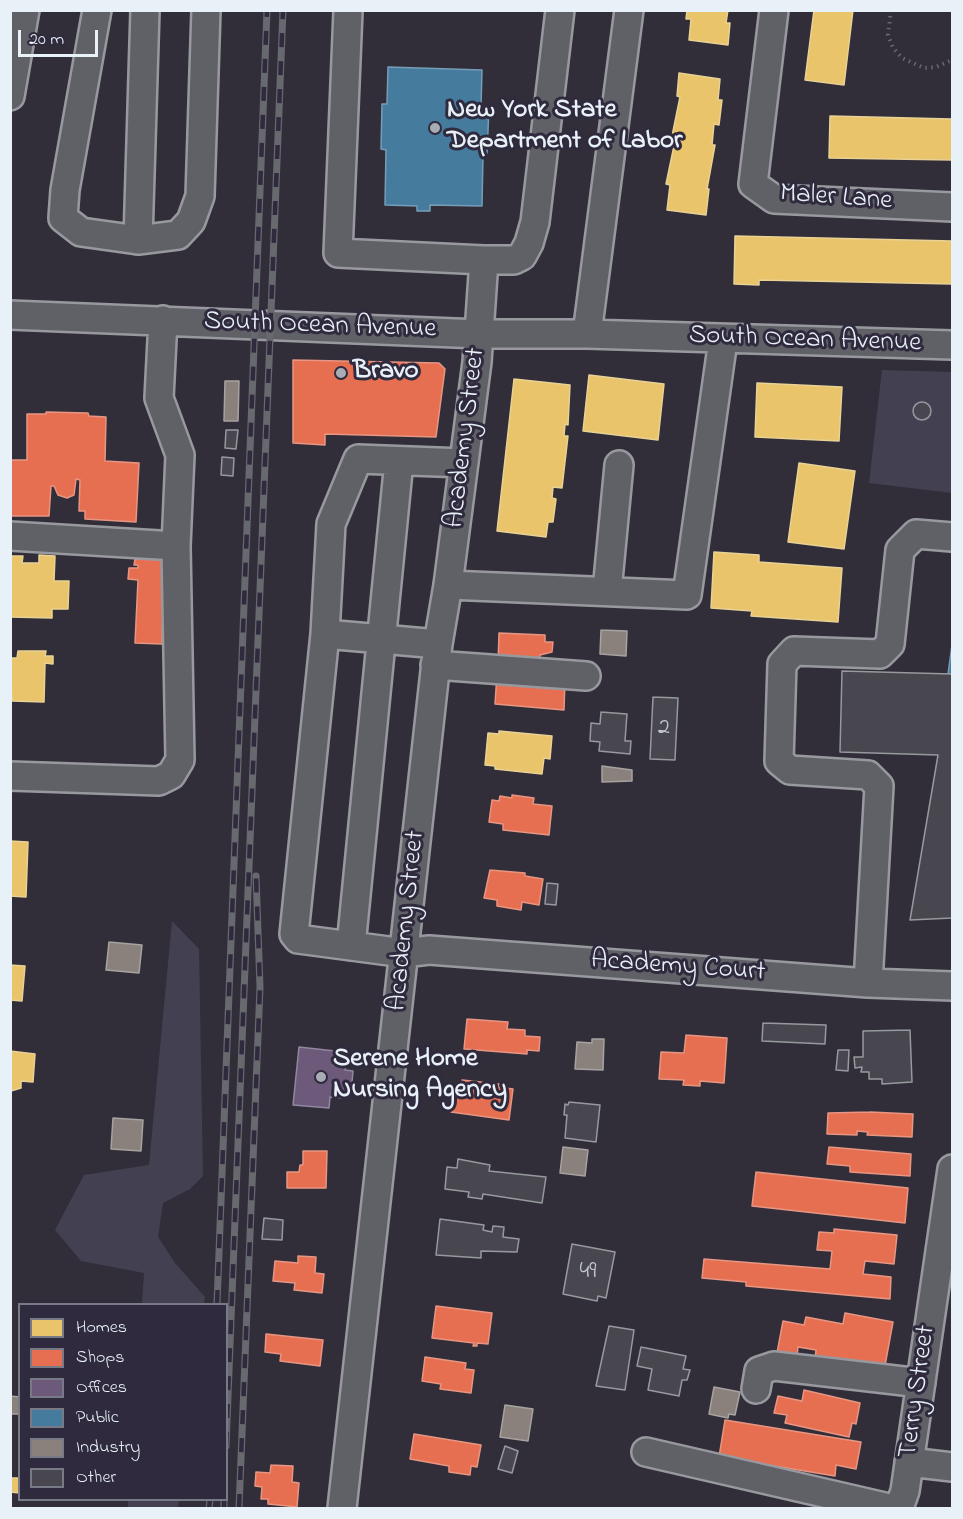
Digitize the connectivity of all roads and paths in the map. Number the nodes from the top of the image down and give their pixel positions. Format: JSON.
{"nodes":[{"id":1,"x":26,"y":10,"type":"edge"},
{"id":2,"x":97,"y":10,"type":"edge"},
{"id":3,"x":145,"y":10,"type":"edge"},
{"id":4,"x":206,"y":10,"type":"edge"},
{"id":5,"x":560,"y":10,"type":"edge"},
{"id":6,"x":629,"y":10,"type":"edge"},
{"id":7,"x":774,"y":10,"type":"edge"},
{"id":8,"x":891,"y":10,"type":"edge"},
{"id":9,"x":348,"y":11,"type":"edge"},
{"id":10,"x":16,"y":40,"type":"edge"},
{"id":11,"x":952,"y":60,"type":"edge"},
{"id":12,"x":10,"y":96,"type":"edge"},
{"id":13,"x":952,"y":207,"type":"edge"},
{"id":14,"x":138,"y":240,"type":"junction"},
{"id":15,"x":484,"y":260,"type":"junction"},
{"id":16,"x":10,"y":315,"type":"edge"},
{"id":17,"x":163,"y":320,"type":"junction"},
{"id":18,"x":480,"y":334,"type":"junction"},
{"id":19,"x":587,"y":334,"type":"junction"},
{"id":20,"x":723,"y":340,"type":"junction"},
{"id":21,"x":952,"y":345,"type":"edge"},
{"id":22,"x":399,"y":461,"type":"junction"},
{"id":23,"x":464,"y":463,"type":"junction"},
{"id":24,"x":619,"y":465,"type":"dead end"},
{"id":25,"x":10,"y":536,"type":"edge"},
{"id":26,"x":952,"y":537,"type":"edge"},
{"id":27,"x":176,"y":546,"type":"junction"},
{"id":28,"x":448,"y":585,"type":"junction"},
{"id":29,"x":607,"y":591,"type":"junction"},
{"id":30,"x":325,"y":634,"type":"junction"},
{"id":31,"x":383,"y":639,"type":"junction"},
{"id":32,"x":436,"y":654,"type":"junction"},
{"id":33,"x":586,"y":676,"type":"dead end"},
{"id":34,"x":10,"y":776,"type":"edge"},
{"id":35,"x":351,"y":946,"type":"junction"},
{"id":36,"x":404,"y":953,"type":"junction"},
{"id":37,"x":868,"y":983,"type":"junction"},
{"id":38,"x":952,"y":986,"type":"edge"},
{"id":39,"x":952,"y":1169,"type":"edge"},
{"id":40,"x":921,"y":1383,"type":"junction"},
{"id":41,"x":756,"y":1389,"type":"dead end"},
{"id":42,"x":646,"y":1452,"type":"dead end"},
{"id":43,"x":909,"y":1462,"type":"junction"},
{"id":44,"x":952,"y":1467,"type":"edge"},
{"id":45,"x":342,"y":1509,"type":"edge"},
{"id":46,"x":889,"y":1509,"type":"edge"},
{"id":47,"x":899,"y":1509,"type":"edge"}],
"edges":[{"from":1,"to":10,"type":"street"},
{"from":2,"to":14,"type":"street"},
{"from":3,"to":14,"type":"street"},
{"from":4,"to":14,"type":"street"},
{"from":5,"to":15,"type":"street"},
{"from":6,"to":19,"type":"street"},
{"from":7,"to":13,"type":"street","name":"Maler Lane"},
{"from":8,"to":11,"type":"path"},
{"from":9,"to":15,"type":"street"},
{"from":10,"to":12,"type":"street"},
{"from":15,"to":18,"type":"street","name":"Academy Street"},
{"from":16,"to":17,"type":"street","name":"South Ocean Avenue"},
{"from":17,"to":18,"type":"street","name":"South Ocean Avenue"},
{"from":17,"to":27,"type":"street"},
{"from":18,"to":19,"type":"street","name":"South Ocean Avenue"},
{"from":18,"to":23,"type":"street","name":"Academy Street"},
{"from":19,"to":20,"type":"street","name":"South Ocean Avenue"},
{"from":20,"to":21,"type":"street","name":"South Ocean Avenue"},
{"from":20,"to":29,"type":"street"},
{"from":22,"to":23,"type":"street"},
{"from":22,"to":30,"type":"street"},
{"from":22,"to":31,"type":"street"},
{"from":23,"to":28,"type":"street","name":"Academy Street"},
{"from":24,"to":29,"type":"street"},
{"from":25,"to":27,"type":"street"},
{"from":26,"to":37,"type":"street"},
{"from":27,"to":34,"type":"street"},
{"from":28,"to":29,"type":"street"},
{"from":28,"to":32,"type":"street","name":"Academy Street"},
{"from":30,"to":31,"type":"street"},
{"from":30,"to":35,"type":"street","name":"Academy Court"},
{"from":31,"to":32,"type":"street"},
{"from":31,"to":35,"type":"street"},
{"from":32,"to":33,"type":"street"},
{"from":32,"to":36,"type":"street","name":"Academy Street"},
{"from":35,"to":36,"type":"street","name":"Academy Court"},
{"from":36,"to":37,"type":"street","name":"Academy Court"},
{"from":36,"to":45,"type":"street","name":"Academy Street"},
{"from":37,"to":38,"type":"street","name":"Academy Court"},
{"from":39,"to":40,"type":"street","name":"Terry Street"},
{"from":40,"to":41,"type":"street"},
{"from":40,"to":43,"type":"street","name":"Terry Street"},
{"from":42,"to":46,"type":"street"},
{"from":43,"to":44,"type":"street"},
{"from":43,"to":47,"type":"street","name":"Terry Street"}]}
